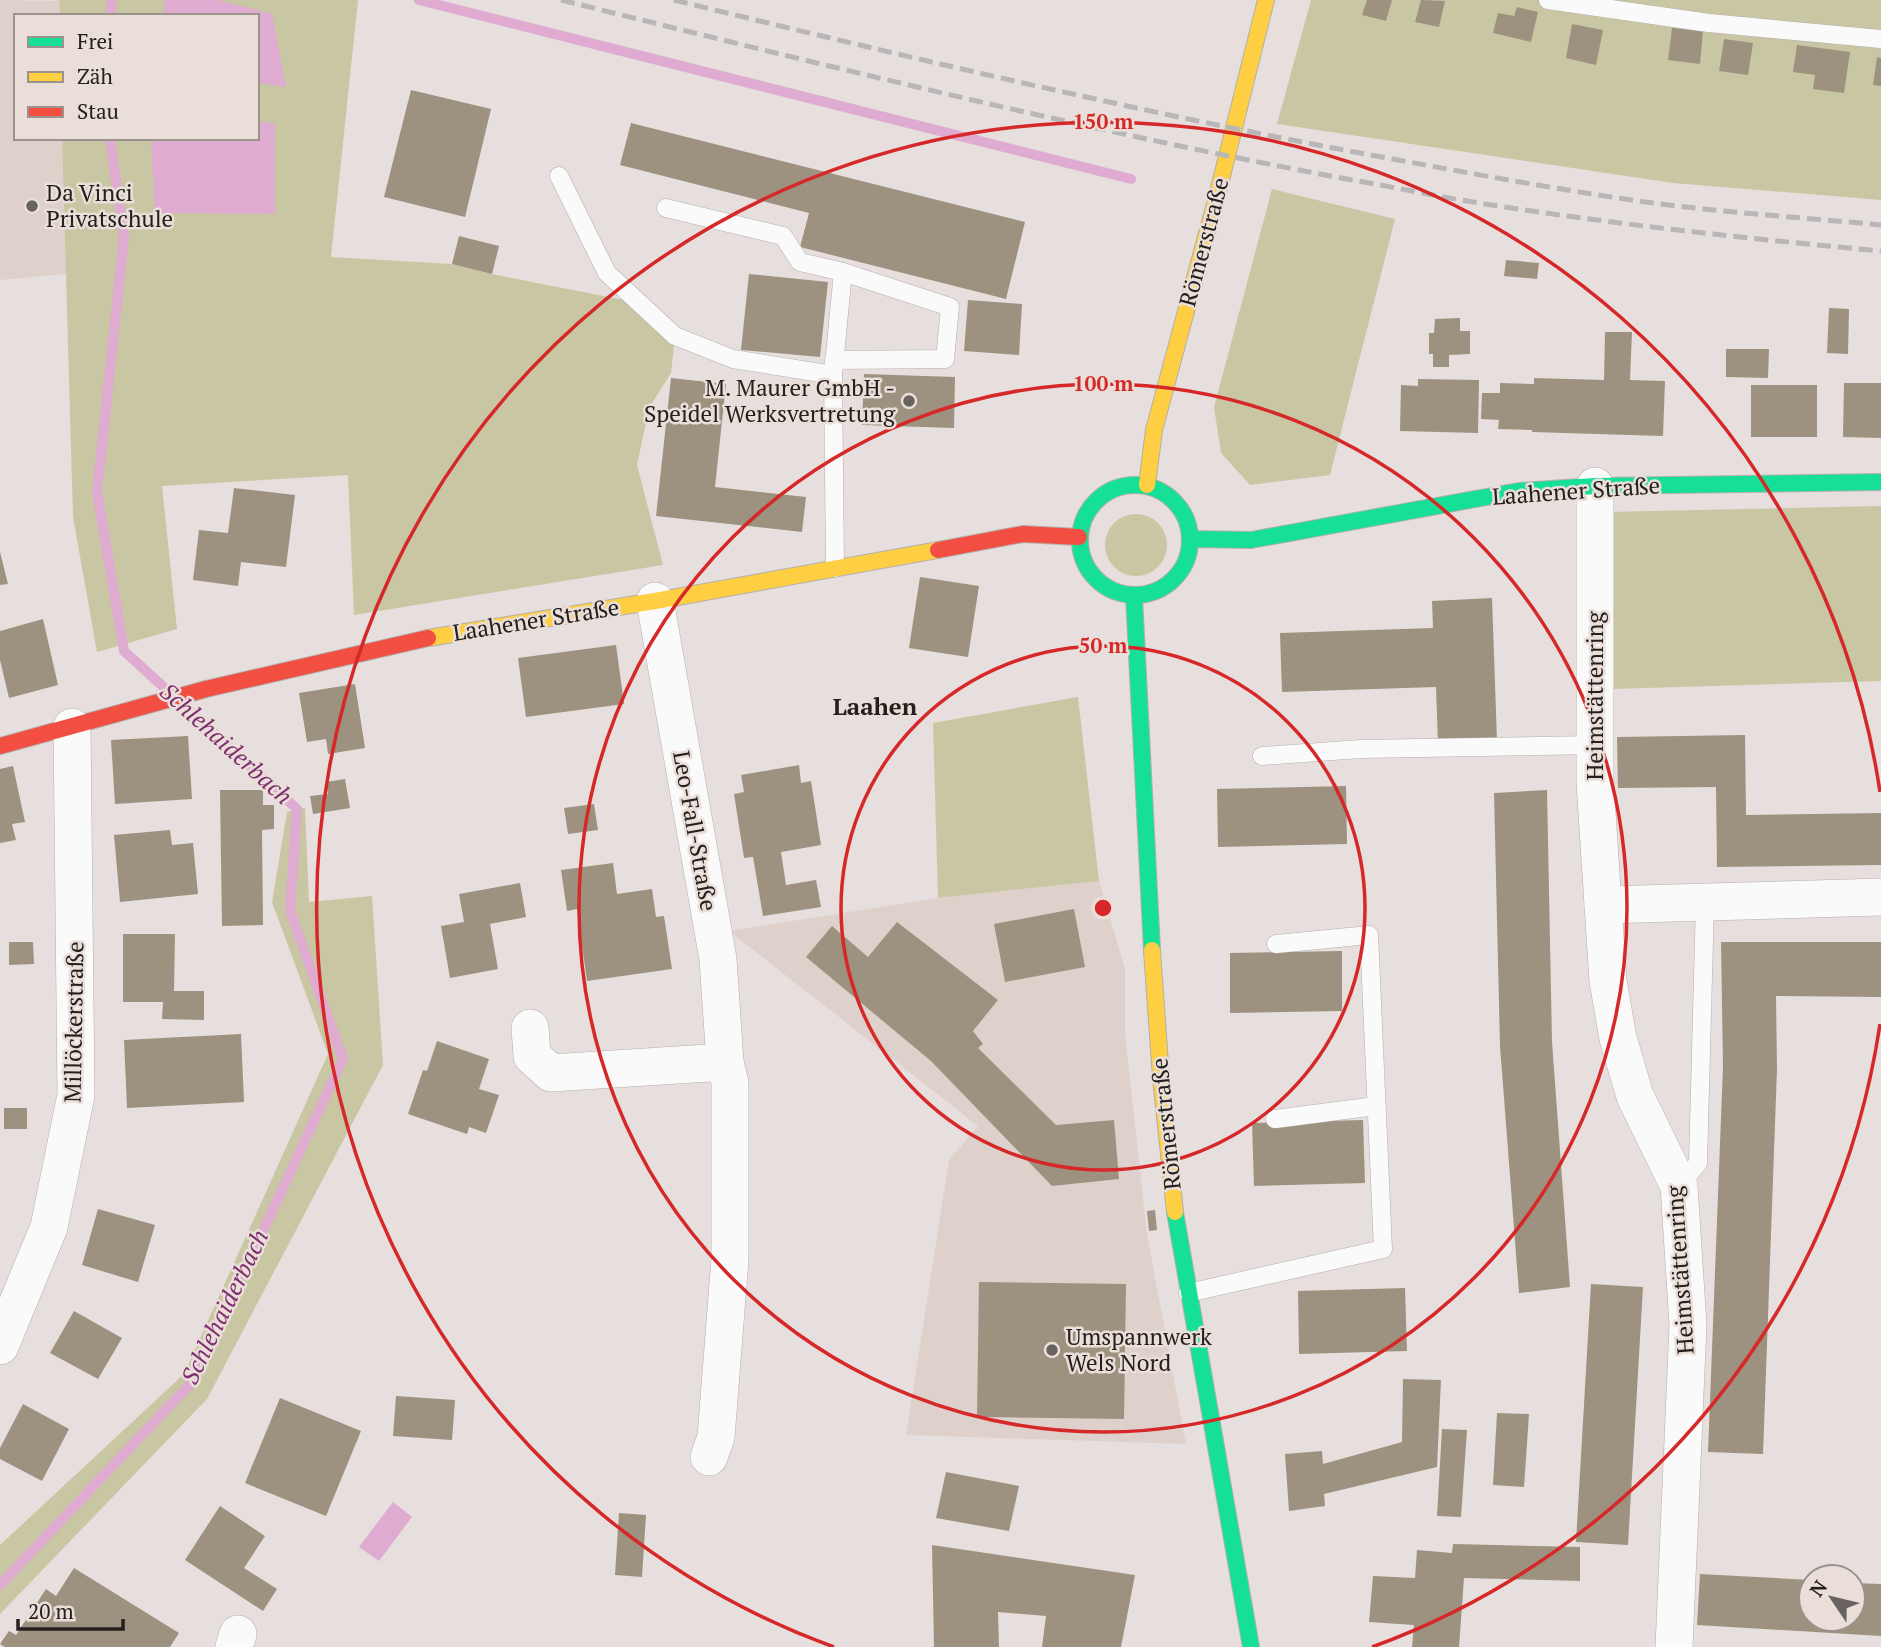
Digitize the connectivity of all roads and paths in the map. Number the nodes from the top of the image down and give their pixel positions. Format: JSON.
{"nodes":[{"id":1,"x":1266,"y":0,"type":"edge"},
{"id":2,"x":1549,"y":0,"type":"edge"},
{"id":3,"x":1881,"y":39,"type":"edge"},
{"id":4,"x":559,"y":176,"type":"dead end"},
{"id":5,"x":666,"y":208,"type":"dead end"},
{"id":6,"x":843,"y":272,"type":"junction"},
{"id":7,"x":833,"y":368,"type":"junction"},
{"id":8,"x":1881,"y":482,"type":"edge"},
{"id":9,"x":1147,"y":485,"type":"junction"},
{"id":10,"x":1595,"y":486,"type":"junction"},
{"id":11,"x":1079,"y":537,"type":"junction"},
{"id":12,"x":1190,"y":539,"type":"junction"},
{"id":13,"x":835,"y":568,"type":"junction"},
{"id":14,"x":1134,"y":596,"type":"junction"},
{"id":15,"x":655,"y":601,"type":"junction"},
{"id":16,"x":72,"y":727,"type":"junction"},
{"id":17,"x":1595,"y":745,"type":"junction"},
{"id":18,"x":0,"y":746,"type":"edge"},
{"id":19,"x":1262,"y":756,"type":"dead end"},
{"id":20,"x":1881,"y":897,"type":"edge"},
{"id":21,"x":1705,"y":902,"type":"junction"},
{"id":22,"x":1602,"y":905,"type":"junction"},
{"id":23,"x":1276,"y":944,"type":"dead end"},
{"id":24,"x":530,"y":1028,"type":"dead end"},
{"id":25,"x":725,"y":1062,"type":"junction"},
{"id":26,"x":1376,"y":1106,"type":"junction"},
{"id":27,"x":1275,"y":1119,"type":"dead end"},
{"id":28,"x":1678,"y":1186,"type":"junction"},
{"id":29,"x":1188,"y":1293,"type":"junction"},
{"id":30,"x":0,"y":1346,"type":"edge"},
{"id":31,"x":709,"y":1457,"type":"dead end"},
{"id":32,"x":1251,"y":1647,"type":"edge"},
{"id":33,"x":1674,"y":1647,"type":"edge"}],
"edges":[{"from":1,"to":9,"type":"main road","name":"Römerstraße"},
{"from":2,"to":3,"type":"lane"},
{"from":4,"to":7,"type":"lane"},
{"from":5,"to":6,"type":"lane"},
{"from":6,"to":7,"type":"lane"},
{"from":6,"to":7,"type":"lane"},
{"from":7,"to":13,"type":"lane"},
{"from":8,"to":10,"type":"main road","name":"Laahener Straße"},
{"from":9,"to":11,"type":"main road"},
{"from":9,"to":12,"type":"main road"},
{"from":10,"to":12,"type":"main road","name":"Laahener Straße"},
{"from":10,"to":17,"type":"street","name":"Heimstättenring"},
{"from":11,"to":13,"type":"main road","name":"Laahener Straße"},
{"from":11,"to":14,"type":"main road"},
{"from":12,"to":14,"type":"main road"},
{"from":13,"to":15,"type":"main road","name":"Laahener Straße"},
{"from":14,"to":29,"type":"main road","name":"Römerstraße"},
{"from":15,"to":16,"type":"main road","name":"Laahener Straße"},
{"from":15,"to":25,"type":"street","name":"Leo-Fall-Straße"},
{"from":16,"to":18,"type":"main road","name":"Laahener Straße"},
{"from":16,"to":30,"type":"street","name":"Millöckerstraße"},
{"from":17,"to":19,"type":"lane"},
{"from":17,"to":22,"type":"street","name":"Heimstättenring"},
{"from":20,"to":21,"type":"street"},
{"from":21,"to":22,"type":"street"},
{"from":21,"to":28,"type":"lane"},
{"from":22,"to":28,"type":"street","name":"Heimstättenring"},
{"from":23,"to":26,"type":"lane"},
{"from":24,"to":25,"type":"street"},
{"from":25,"to":31,"type":"street","name":"Leo-Fall-Straße"},
{"from":26,"to":27,"type":"lane"},
{"from":26,"to":29,"type":"lane"},
{"from":28,"to":33,"type":"street","name":"Heimstättenring"},
{"from":29,"to":32,"type":"main road","name":"Römerstraße"}]}
